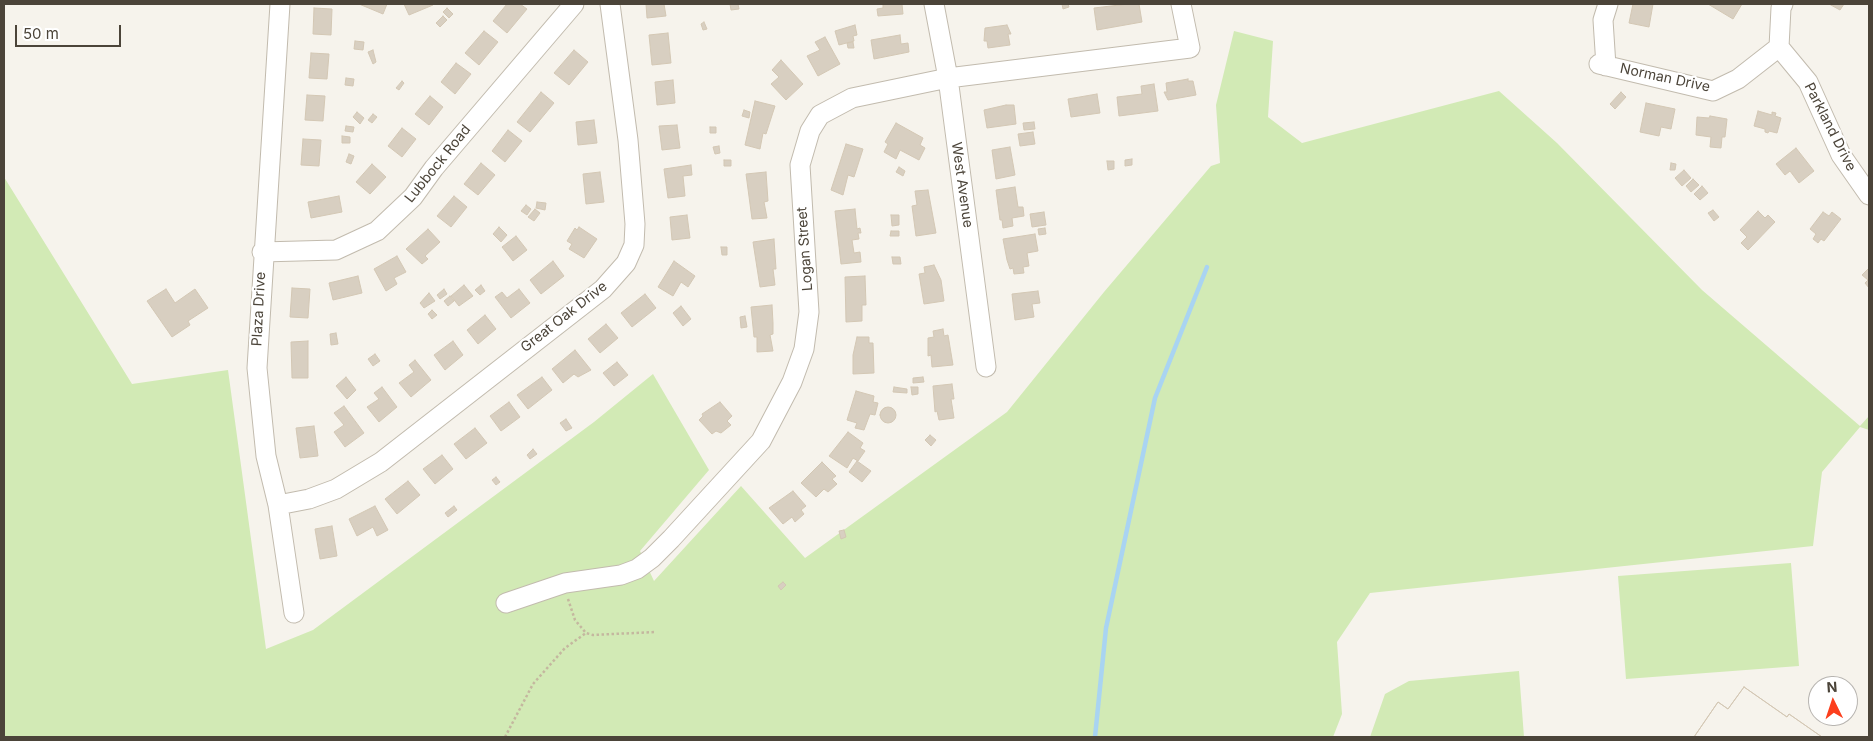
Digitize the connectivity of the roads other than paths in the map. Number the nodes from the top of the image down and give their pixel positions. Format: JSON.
{"nodes":[{"id":1,"x":280,"y":4,"type":"edge"},
{"id":2,"x":574,"y":4,"type":"edge"},
{"id":3,"x":610,"y":4,"type":"edge"},
{"id":4,"x":934,"y":4,"type":"edge"},
{"id":5,"x":1181,"y":4,"type":"edge"},
{"id":6,"x":1608,"y":4,"type":"edge"},
{"id":7,"x":1783,"y":4,"type":"edge"},
{"id":8,"x":1779,"y":46,"type":"junction"},
{"id":9,"x":948,"y":78,"type":"junction"},
{"id":10,"x":1869,"y":195,"type":"edge"},
{"id":11,"x":262,"y":252,"type":"junction"},
{"id":12,"x":986,"y":367,"type":"dead end"},
{"id":13,"x":278,"y":505,"type":"junction"},
{"id":14,"x":506,"y":602,"type":"dead end"},
{"id":15,"x":294,"y":613,"type":"dead end"}],
"edges":[{"from":1,"to":11,"type":"street","name":"Plaza Drive"},
{"from":2,"to":11,"type":"street","name":"Lubbock Road"},
{"from":3,"to":13,"type":"street","name":"Great Oak Drive"},
{"from":4,"to":9,"type":"street","name":"West Avenue"},
{"from":5,"to":9,"type":"street","name":"Logan Street"},
{"from":6,"to":8,"type":"street","name":"Norman Drive"},
{"from":7,"to":8,"type":"street"},
{"from":8,"to":10,"type":"street","name":"Parkland Drive"},
{"from":9,"to":12,"type":"street","name":"West Avenue"},
{"from":9,"to":14,"type":"street","name":"Logan Street"},
{"from":11,"to":13,"type":"street","name":"Plaza Drive"},
{"from":13,"to":15,"type":"street","name":"Plaza Drive"}]}
